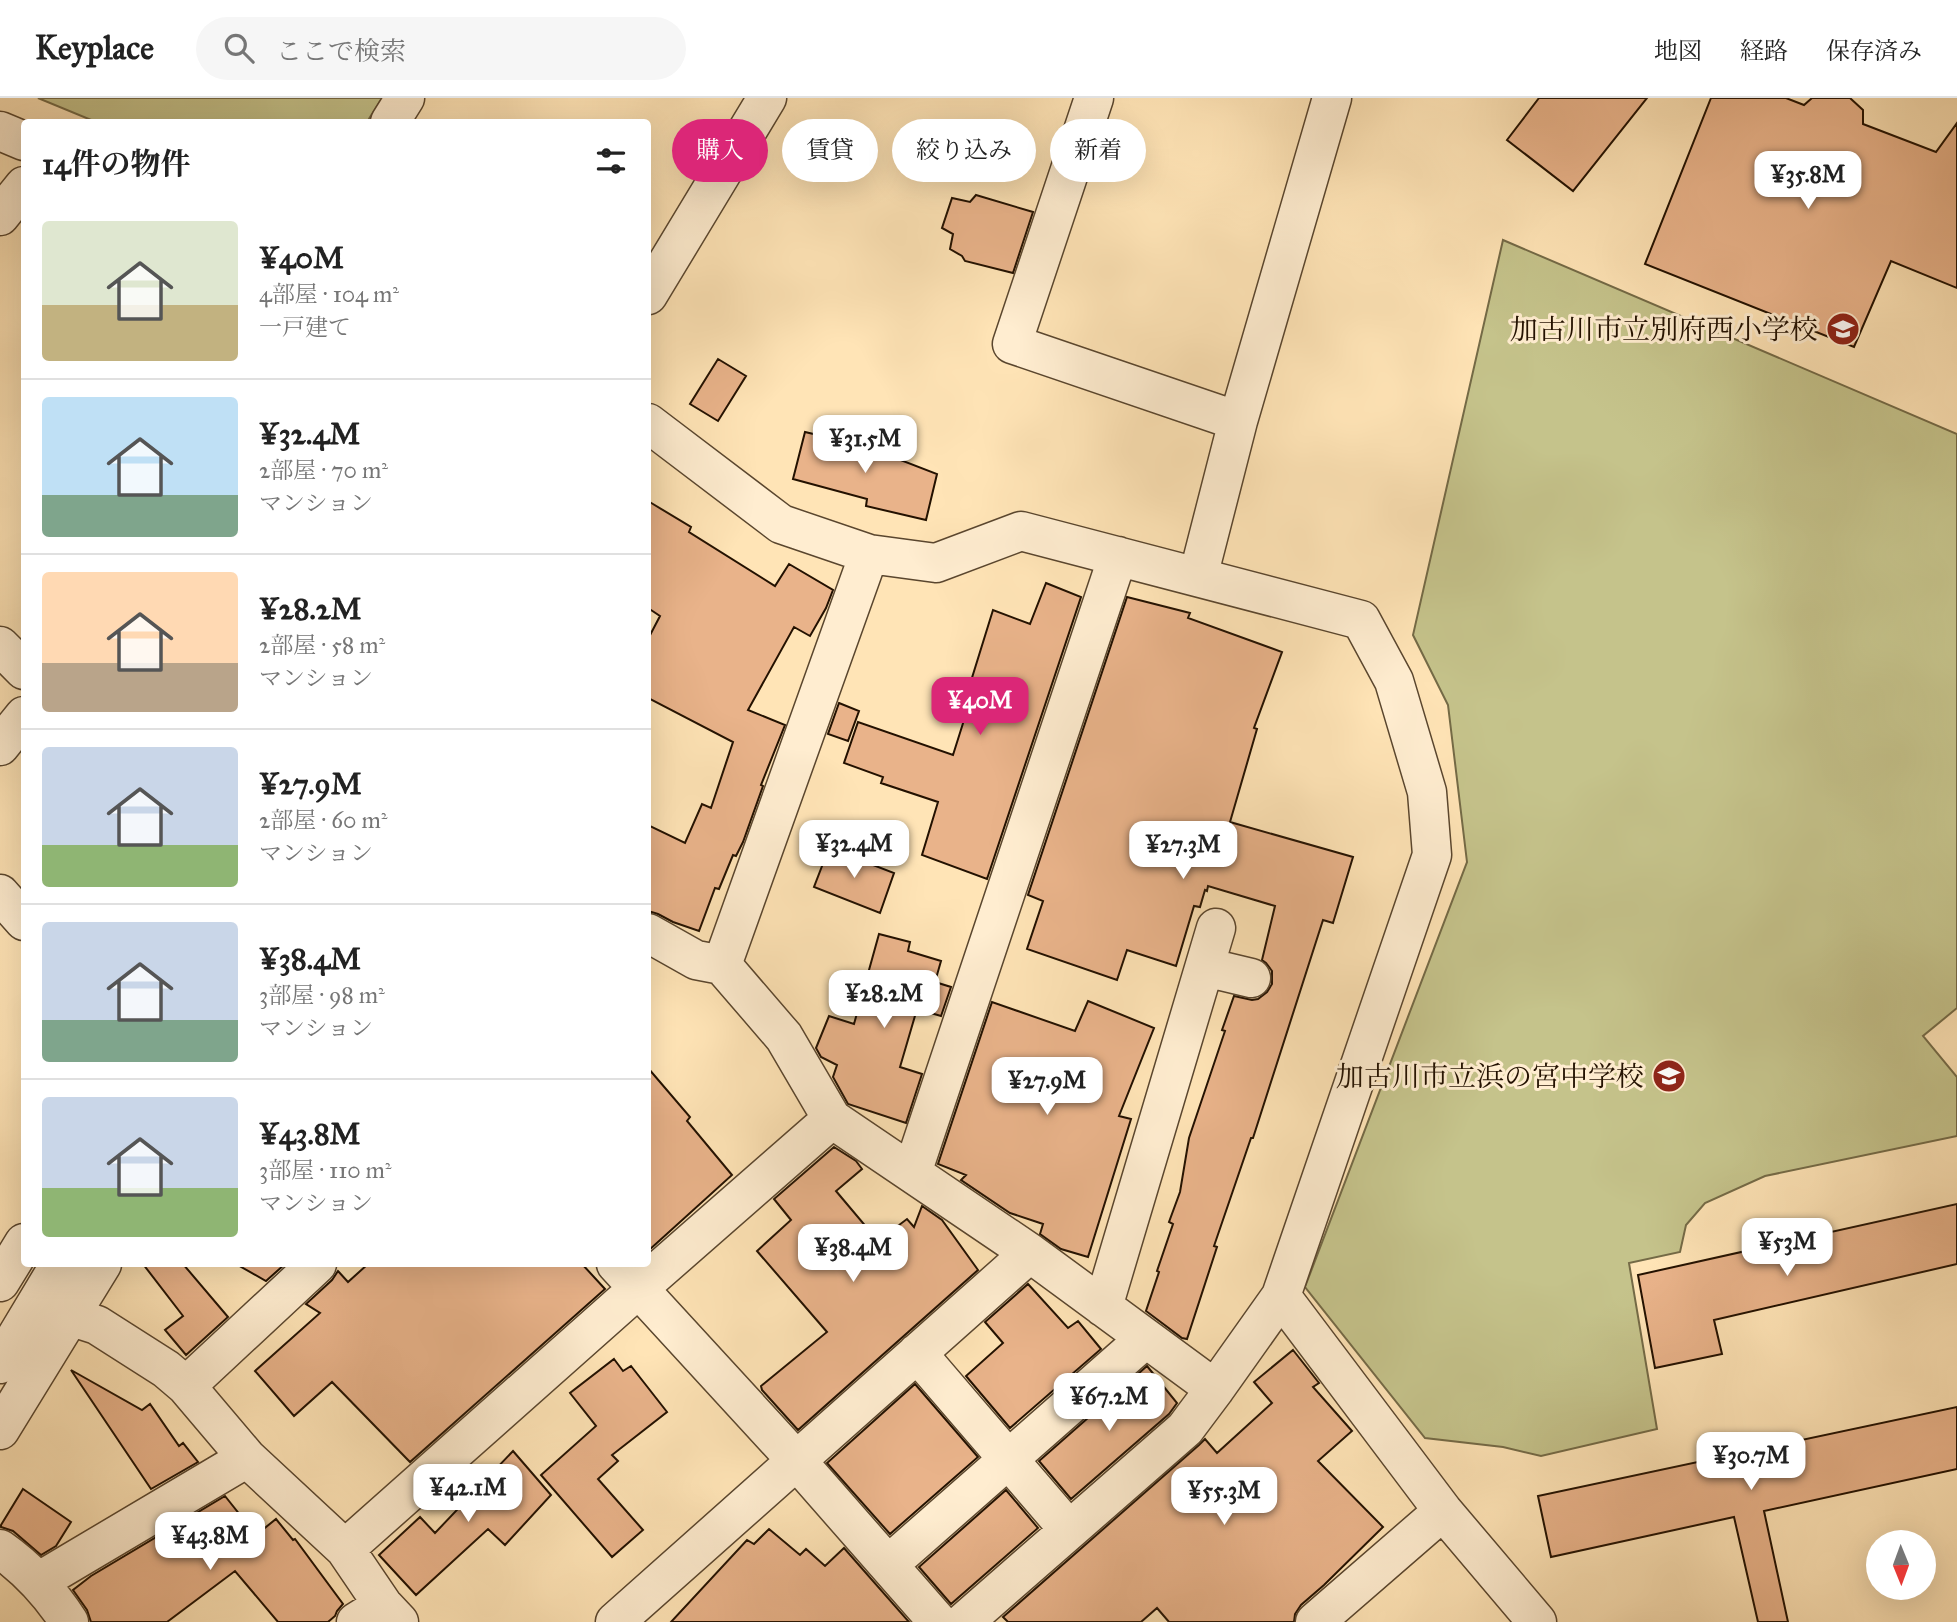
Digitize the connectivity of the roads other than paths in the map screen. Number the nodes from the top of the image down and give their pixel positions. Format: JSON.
{"nodes":[{"id":1,"x":405,"y":98,"type":"edge"},
{"id":2,"x":767,"y":98,"type":"edge"},
{"id":3,"x":1094,"y":98,"type":"edge"},
{"id":4,"x":1332,"y":98,"type":"edge"},
{"id":5,"x":392,"y":119,"type":"edge"},
{"id":6,"x":0,"y":131,"type":"edge"},
{"id":7,"x":21,"y":141,"type":"edge"},
{"id":8,"x":21,"y":190,"type":"edge"},
{"id":9,"x":0,"y":216,"type":"edge"},
{"id":10,"x":651,"y":290,"type":"edge"},
{"id":11,"x":1238,"y":421,"type":"junction"},
{"id":12,"x":651,"y":425,"type":"edge"},
{"id":13,"x":869,"y":554,"type":"junction"},
{"id":14,"x":1118,"y":556,"type":"junction"},
{"id":15,"x":1198,"y":577,"type":"junction"},
{"id":16,"x":0,"y":646,"type":"edge"},
{"id":17,"x":21,"y":667,"type":"edge"},
{"id":18,"x":21,"y":720,"type":"edge"},
{"id":19,"x":0,"y":746,"type":"edge"},
{"id":20,"x":0,"y":894,"type":"edge"},
{"id":21,"x":21,"y":918,"type":"edge"},
{"id":22,"x":1216,"y":928,"type":"dead end"},
{"id":23,"x":655,"y":948,"type":"edge"},
{"id":24,"x":722,"y":965,"type":"junction"},
{"id":25,"x":1205,"y":967,"type":"junction"},
{"id":26,"x":1251,"y":978,"type":"dead end"},
{"id":27,"x":832,"y":1119,"type":"junction"},
{"id":28,"x":912,"y":1173,"type":"junction"},
{"id":29,"x":21,"y":1247,"type":"edge"},
{"id":30,"x":1030,"y":1253,"type":"junction"},
{"id":31,"x":651,"y":1257,"type":"edge"},
{"id":32,"x":58,"y":1267,"type":"edge"},
{"id":33,"x":100,"y":1267,"type":"edge"},
{"id":34,"x":314,"y":1267,"type":"edge"},
{"id":35,"x":627,"y":1275,"type":"edge"},
{"id":36,"x":1,"y":1277,"type":"edge"},
{"id":37,"x":1281,"y":1296,"type":"junction"},
{"id":38,"x":1103,"y":1307,"type":"junction"},
{"id":39,"x":69,"y":1316,"type":"junction"},
{"id":40,"x":1145,"y":1339,"type":"junction"},
{"id":41,"x":917,"y":1353,"type":"junction"},
{"id":42,"x":0,"y":1364,"type":"edge"},
{"id":43,"x":186,"y":1385,"type":"junction"},
{"id":44,"x":1215,"y":1390,"type":"junction"},
{"id":45,"x":0,"y":1430,"type":"edge"},
{"id":46,"x":247,"y":1458,"type":"junction"},
{"id":47,"x":1008,"y":1459,"type":"junction"},
{"id":48,"x":796,"y":1460,"type":"junction"},
{"id":49,"x":1443,"y":1511,"type":"junction"},
{"id":50,"x":1069,"y":1530,"type":"junction"},
{"id":51,"x":0,"y":1549,"type":"edge"},
{"id":52,"x":345,"y":1549,"type":"junction"},
{"id":53,"x":888,"y":1565,"type":"junction"},
{"id":54,"x":38,"y":1583,"type":"junction"},
{"id":55,"x":379,"y":1616,"type":"edge"},
{"id":56,"x":69,"y":1622,"type":"edge"},
{"id":57,"x":615,"y":1622,"type":"edge"},
{"id":58,"x":938,"y":1622,"type":"edge"},
{"id":59,"x":964,"y":1622,"type":"edge"},
{"id":60,"x":1315,"y":1622,"type":"edge"},
{"id":61,"x":1537,"y":1622,"type":"edge"}],
"edges":[{"from":1,"to":5,"type":"street"},
{"from":2,"to":10,"type":"street"},
{"from":3,"to":11,"type":"street"},
{"from":4,"to":11,"type":"street"},
{"from":6,"to":7,"type":"street"},
{"from":8,"to":9,"type":"street"},
{"from":11,"to":15,"type":"street"},
{"from":12,"to":13,"type":"street"},
{"from":13,"to":14,"type":"street"},
{"from":13,"to":24,"type":"street"},
{"from":14,"to":15,"type":"street"},
{"from":14,"to":28,"type":"street"},
{"from":15,"to":37,"type":"street"},
{"from":16,"to":17,"type":"street"},
{"from":18,"to":19,"type":"street"},
{"from":20,"to":21,"type":"street"},
{"from":22,"to":25,"type":"street"},
{"from":23,"to":24,"type":"street"},
{"from":24,"to":27,"type":"street"},
{"from":25,"to":26,"type":"street"},
{"from":25,"to":38,"type":"street"},
{"from":27,"to":28,"type":"street"},
{"from":27,"to":31,"type":"street"},
{"from":28,"to":30,"type":"street"},
{"from":29,"to":36,"type":"street"},
{"from":30,"to":38,"type":"street"},
{"from":30,"to":41,"type":"street"},
{"from":32,"to":42,"type":"street"},
{"from":33,"to":39,"type":"street"},
{"from":34,"to":43,"type":"street"},
{"from":35,"to":48,"type":"street"},
{"from":35,"to":52,"type":"street"},
{"from":37,"to":44,"type":"street"},
{"from":37,"to":49,"type":"street"},
{"from":38,"to":40,"type":"street"},
{"from":39,"to":43,"type":"street"},
{"from":39,"to":45,"type":"street"},
{"from":40,"to":44,"type":"street"},
{"from":40,"to":47,"type":"street"},
{"from":41,"to":47,"type":"street"},
{"from":41,"to":48,"type":"street"},
{"from":43,"to":46,"type":"street"},
{"from":44,"to":50,"type":"street"},
{"from":46,"to":52,"type":"street"},
{"from":46,"to":54,"type":"street"},
{"from":47,"to":50,"type":"street"},
{"from":47,"to":53,"type":"street"},
{"from":48,"to":53,"type":"street"},
{"from":48,"to":57,"type":"street"},
{"from":49,"to":60,"type":"street"},
{"from":49,"to":61,"type":"street"},
{"from":50,"to":59,"type":"street"},
{"from":51,"to":54,"type":"street"},
{"from":52,"to":55,"type":"street"},
{"from":53,"to":58,"type":"street"},
{"from":54,"to":56,"type":"street"}]}
